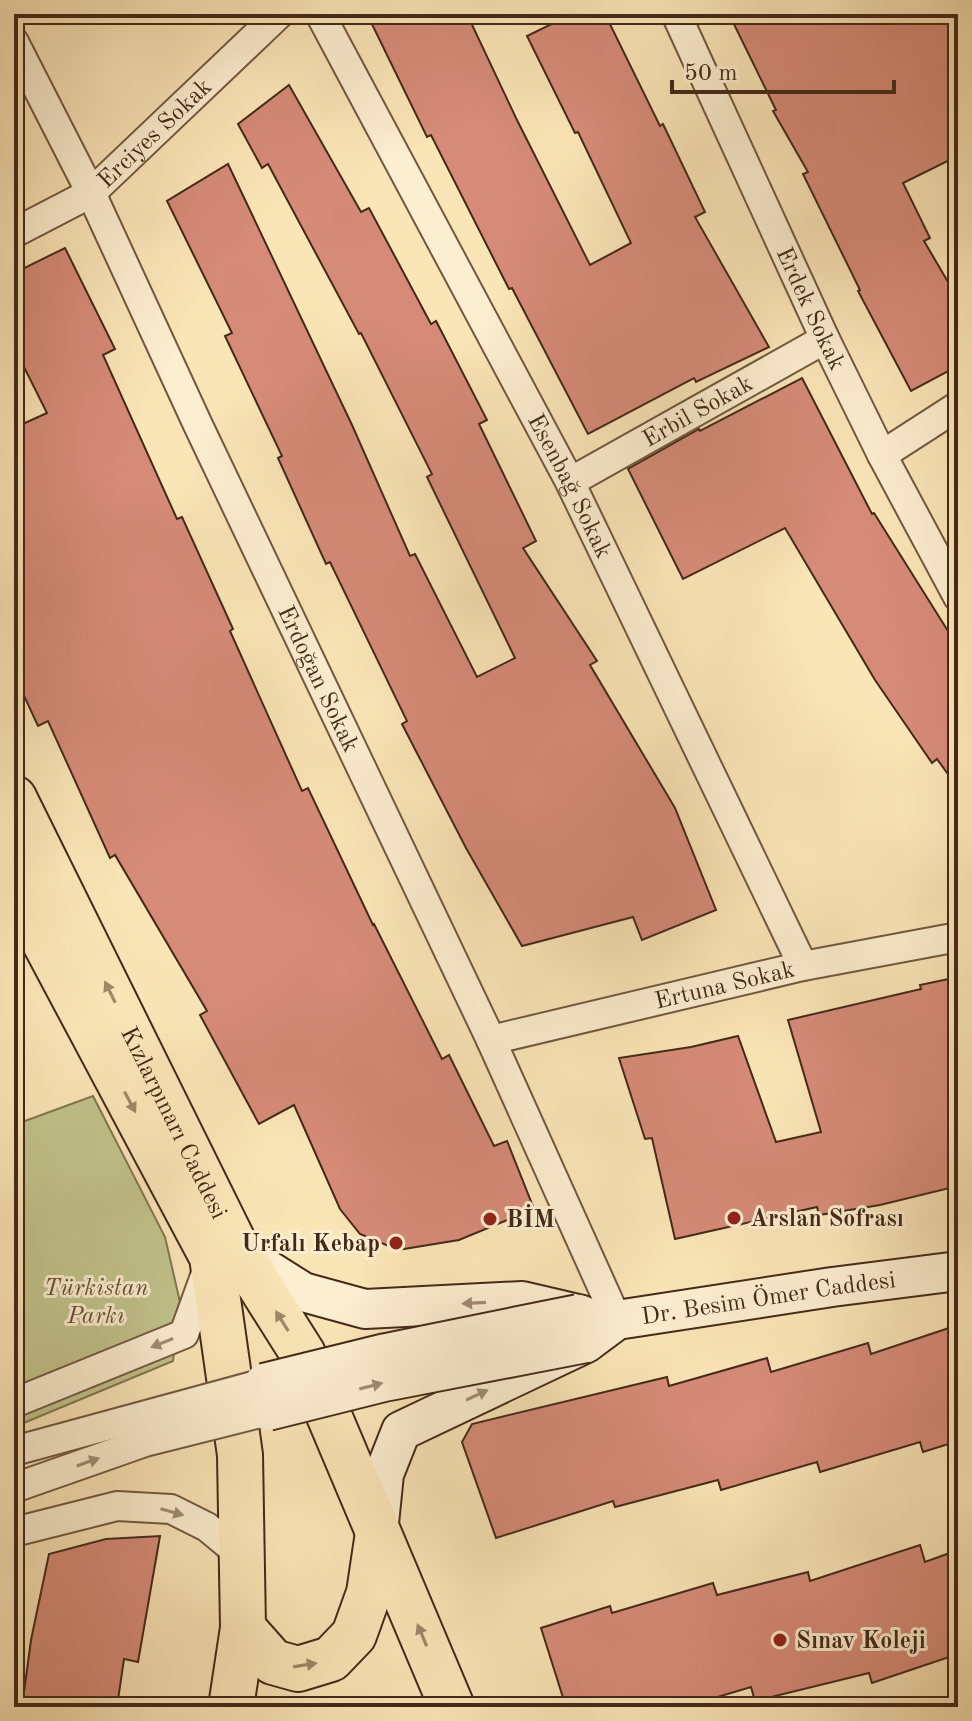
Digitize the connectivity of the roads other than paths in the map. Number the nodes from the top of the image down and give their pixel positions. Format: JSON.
{"nodes":[{"id":1,"x":279,"y":14,"type":"edge"},
{"id":2,"x":320,"y":14,"type":"edge"},
{"id":3,"x":676,"y":14,"type":"edge"},
{"id":4,"x":14,"y":42,"type":"edge"},
{"id":5,"x":91,"y":193,"type":"junction"},
{"id":6,"x":14,"y":233,"type":"edge"},
{"id":7,"x":825,"y":339,"type":"junction"},
{"id":8,"x":958,"y":406,"type":"edge"},
{"id":9,"x":882,"y":455,"type":"junction"},
{"id":10,"x":570,"y":482,"type":"junction"},
{"id":11,"x":958,"y":597,"type":"edge"},
{"id":12,"x":14,"y":798,"type":"edge"},
{"id":13,"x":14,"y":885,"type":"edge"},
{"id":14,"x":958,"y":937,"type":"edge"},
{"id":15,"x":803,"y":966,"type":"junction"},
{"id":16,"x":491,"y":1040,"type":"junction"},
{"id":17,"x":225,"y":1254,"type":"junction"},
{"id":18,"x":958,"y":1271,"type":"edge"},
{"id":19,"x":617,"y":1320,"type":"junction"},
{"id":20,"x":582,"y":1329,"type":"junction"},
{"id":21,"x":266,"y":1397,"type":"junction"},
{"id":22,"x":14,"y":1403,"type":"edge"},
{"id":23,"x":14,"y":1451,"type":"edge"},
{"id":24,"x":14,"y":1488,"type":"edge"},
{"id":25,"x":14,"y":1532,"type":"edge"},
{"id":26,"x":378,"y":1533,"type":"junction"},
{"id":27,"x":242,"y":1556,"type":"junction"},
{"id":28,"x":243,"y":1628,"type":"junction"},
{"id":29,"x":231,"y":1707,"type":"edge"},
{"id":30,"x":452,"y":1707,"type":"edge"}],
"edges":[{"from":1,"to":5,"type":"street","name":"Erciyes Sokak"},
{"from":2,"to":10,"type":"street","name":"Esenbağ Sokak"},
{"from":3,"to":7,"type":"street","name":"Erdek Sokak"},
{"from":4,"to":5,"type":"street","name":"Erdoğan Sokak"},
{"from":5,"to":6,"type":"street","name":"Erciyes Sokak"},
{"from":5,"to":16,"type":"street","name":"Erdoğan Sokak"},
{"from":7,"to":9,"type":"street","name":"Erdek Sokak"},
{"from":7,"to":10,"type":"street","name":"Erbil Sokak"},
{"from":8,"to":9,"type":"street"},
{"from":9,"to":11,"type":"street","name":"Erdek Sokak"},
{"from":10,"to":15,"type":"street","name":"Esenbağ Sokak"},
{"from":17,"to":12,"type":"main road","name":"Kızlarpınarı Caddesi","one_way":true},
{"from":13,"to":17,"type":"main road","name":"Kızlarpınarı Caddesi","one_way":true},
{"from":14,"to":15,"type":"street","name":"Ertuna Sokak"},
{"from":15,"to":16,"type":"street","name":"Ertuna Sokak"},
{"from":16,"to":19,"type":"street","name":"Erdoğan Sokak"},
{"from":20,"to":17,"type":"main road","one_way":true},
{"from":17,"to":22,"type":"street","one_way":true},
{"from":26,"to":17,"type":"main road","name":"Kızlarpınarı Caddesi","one_way":true},
{"from":17,"to":27,"type":"main road","name":"Kızlarpınarı Caddesi"},
{"from":18,"to":19,"type":"main road","name":"Dr. Besim Ömer Caddesi"},
{"from":19,"to":20,"type":"main road","name":"Dr. Besim Ömer Caddesi"},
{"from":20,"to":21,"type":"main road","bridge":true},
{"from":26,"to":20,"type":"main road","one_way":true},
{"from":21,"to":23,"type":"street","bridge":true},
{"from":24,"to":21,"type":"street","one_way":true,"bridge":true},
{"from":25,"to":27,"type":"street","one_way":true},
{"from":28,"to":26,"type":"main road","one_way":true},
{"from":30,"to":26,"type":"main road","name":"Kızlarpınarı Caddesi","one_way":true},
{"from":27,"to":28,"type":"main road","name":"Kızlarpınarı Caddesi"},
{"from":28,"to":29,"type":"main road","name":"Kızlarpınarı Caddesi"}]}
